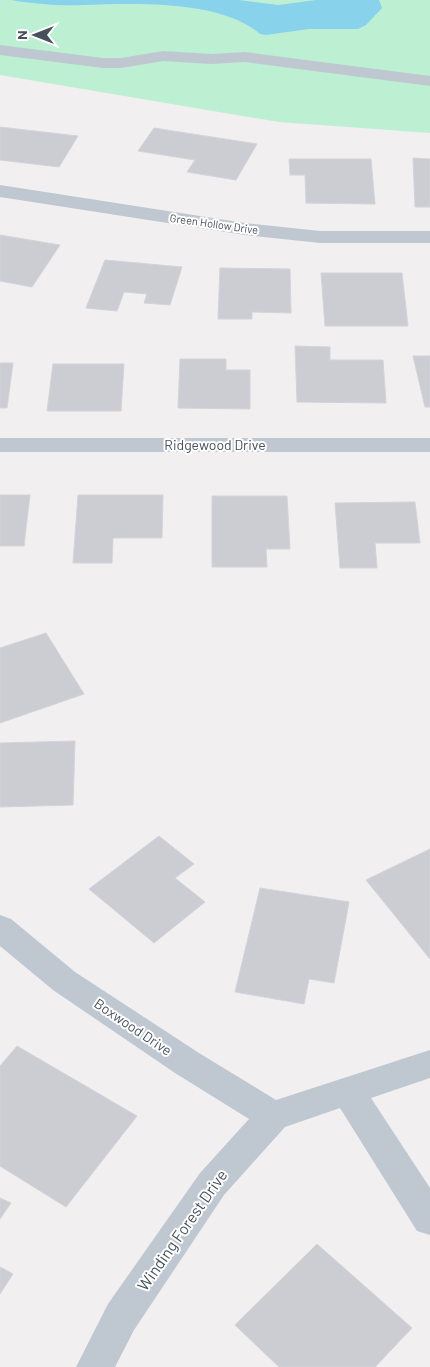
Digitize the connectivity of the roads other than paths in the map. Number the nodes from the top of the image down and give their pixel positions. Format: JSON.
{"nodes":[{"id":1,"x":0,"y":50,"type":"edge"},
{"id":2,"x":430,"y":81,"type":"edge"},
{"id":3,"x":0,"y":191,"type":"edge"},
{"id":4,"x":430,"y":237,"type":"edge"},
{"id":5,"x":0,"y":445,"type":"edge"},
{"id":6,"x":430,"y":445,"type":"edge"},
{"id":7,"x":0,"y":928,"type":"edge"},
{"id":8,"x":430,"y":1064,"type":"edge"},
{"id":9,"x":348,"y":1091,"type":"junction"},
{"id":10,"x":273,"y":1116,"type":"junction"},
{"id":11,"x":430,"y":1219,"type":"edge"},
{"id":12,"x":95,"y":1367,"type":"edge"}],
"edges":[{"from":1,"to":2,"type":"street"},
{"from":3,"to":4,"type":"street","name":"Green Hollow Drive"},
{"from":5,"to":6,"type":"street","name":"Ridgewood Drive"},
{"from":7,"to":10,"type":"street","name":"Boxwood Drive"},
{"from":8,"to":9,"type":"street","name":"Winding Forest Drive"},
{"from":9,"to":10,"type":"street","name":"Winding Forest Drive"},
{"from":9,"to":11,"type":"street"},
{"from":10,"to":12,"type":"street","name":"Winding Forest Drive"}]}
